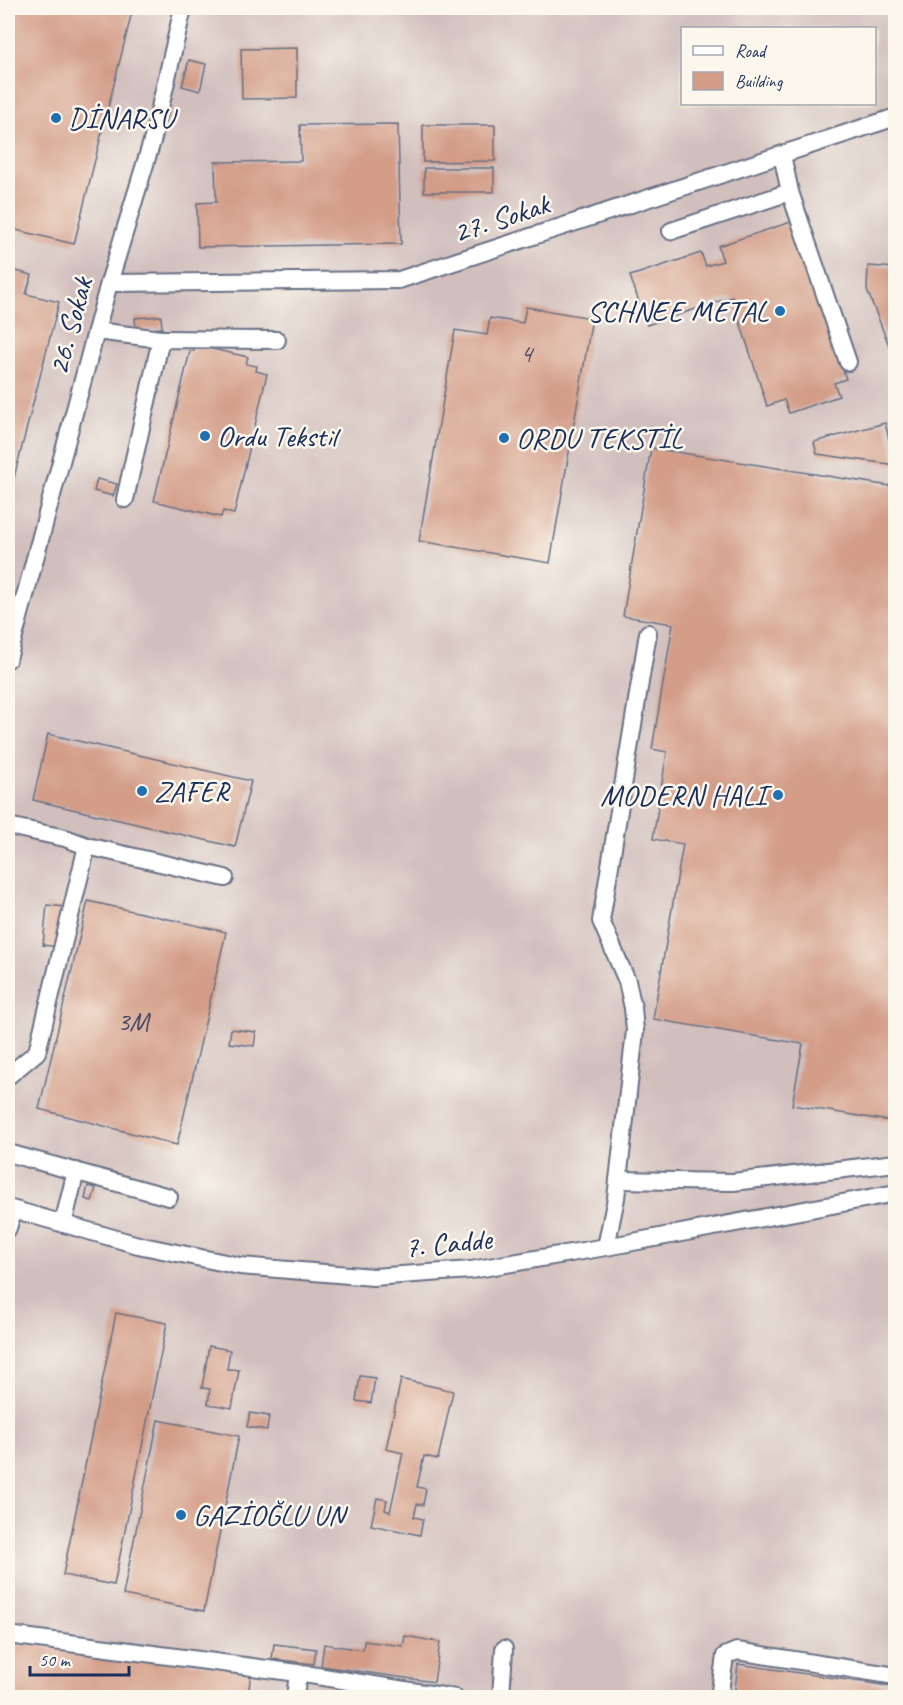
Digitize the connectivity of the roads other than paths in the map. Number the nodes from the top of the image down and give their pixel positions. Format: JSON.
{"nodes":[{"id":1,"x":183,"y":8,"type":"edge"},
{"id":2,"x":896,"y":117,"type":"edge"},
{"id":3,"x":782,"y":154,"type":"junction"},
{"id":4,"x":790,"y":192,"type":"junction"},
{"id":5,"x":671,"y":231,"type":"dead end"},
{"id":6,"x":109,"y":283,"type":"junction"},
{"id":7,"x":96,"y":331,"type":"junction"},
{"id":8,"x":161,"y":339,"type":"junction"},
{"id":9,"x":277,"y":339,"type":"dead end"},
{"id":10,"x":848,"y":362,"type":"dead end"},
{"id":11,"x":125,"y":499,"type":"dead end"},
{"id":12,"x":648,"y":633,"type":"dead end"},
{"id":13,"x":8,"y":659,"type":"edge"},
{"id":14,"x":8,"y":826,"type":"edge"},
{"id":15,"x":87,"y":846,"type":"junction"},
{"id":16,"x":225,"y":878,"type":"dead end"},
{"id":17,"x":8,"y":1076,"type":"edge"},
{"id":18,"x":8,"y":1152,"type":"edge"},
{"id":19,"x":896,"y":1163,"type":"edge"},
{"id":20,"x":76,"y":1171,"type":"junction"},
{"id":21,"x":618,"y":1180,"type":"junction"},
{"id":22,"x":896,"y":1193,"type":"edge"},
{"id":23,"x":168,"y":1197,"type":"dead end"},
{"id":24,"x":10,"y":1209,"type":"edge"},
{"id":25,"x":63,"y":1224,"type":"junction"},
{"id":26,"x":8,"y":1228,"type":"edge"},
{"id":27,"x":606,"y":1247,"type":"junction"},
{"id":28,"x":8,"y":1635,"type":"edge"},
{"id":29,"x":504,"y":1649,"type":"dead end"},
{"id":30,"x":298,"y":1673,"type":"junction"},
{"id":31,"x":896,"y":1676,"type":"edge"},
{"id":32,"x":501,"y":1697,"type":"edge"},
{"id":33,"x":295,"y":1698,"type":"edge"},
{"id":34,"x":455,"y":1698,"type":"edge"},
{"id":35,"x":718,"y":1698,"type":"edge"}],
"edges":[{"from":1,"to":6,"type":"street","name":"26. Sokak"},
{"from":2,"to":3,"type":"street","name":"27. Sokak"},
{"from":3,"to":4,"type":"street"},
{"from":3,"to":6,"type":"street","name":"27. Sokak"},
{"from":4,"to":5,"type":"street"},
{"from":4,"to":10,"type":"street"},
{"from":6,"to":7,"type":"street","name":"26. Sokak"},
{"from":7,"to":8,"type":"street"},
{"from":7,"to":13,"type":"street","name":"26. Sokak"},
{"from":8,"to":9,"type":"street"},
{"from":8,"to":11,"type":"street"},
{"from":12,"to":21,"type":"street"},
{"from":14,"to":15,"type":"street"},
{"from":15,"to":16,"type":"street"},
{"from":15,"to":17,"type":"street"},
{"from":18,"to":20,"type":"street"},
{"from":19,"to":21,"type":"street"},
{"from":20,"to":23,"type":"street"},
{"from":20,"to":25,"type":"street"},
{"from":21,"to":27,"type":"street"},
{"from":22,"to":27,"type":"street","name":"7. Cadde"},
{"from":24,"to":25,"type":"street","name":"7. Cadde"},
{"from":24,"to":26,"type":"street"},
{"from":25,"to":27,"type":"street","name":"7. Cadde"},
{"from":28,"to":30,"type":"street"},
{"from":29,"to":32,"type":"street"},
{"from":30,"to":33,"type":"street"},
{"from":30,"to":34,"type":"street"},
{"from":31,"to":35,"type":"street"}]}
